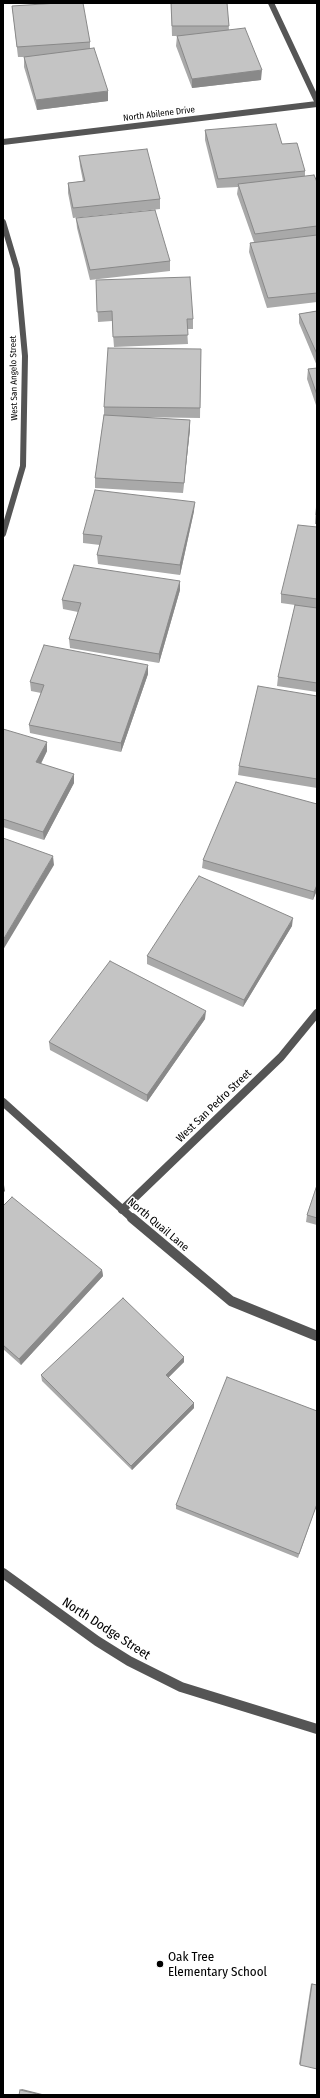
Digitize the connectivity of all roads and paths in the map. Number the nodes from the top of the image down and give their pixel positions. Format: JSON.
{"nodes":[{"id":1,"x":271,"y":3,"type":"edge"},
{"id":2,"x":317,"y":102,"type":"edge"},
{"id":3,"x":3,"y":142,"type":"edge"},
{"id":4,"x":3,"y":222,"type":"edge"},
{"id":5,"x":3,"y":534,"type":"edge"},
{"id":6,"x":317,"y":1013,"type":"edge"},
{"id":7,"x":3,"y":1102,"type":"edge"},
{"id":8,"x":122,"y":1210,"type":"junction"},
{"id":9,"x":317,"y":1336,"type":"edge"},
{"id":10,"x":3,"y":1573,"type":"edge"},
{"id":11,"x":317,"y":1729,"type":"edge"}],
"edges":[{"from":1,"to":2,"type":"street"},
{"from":2,"to":3,"type":"street","name":"North Abilene Drive"},
{"from":4,"to":5,"type":"street","name":"West San Angelo Street"},
{"from":6,"to":8,"type":"street","name":"West San Pedro Street"},
{"from":7,"to":8,"type":"street","name":"North Quail Lane"},
{"from":8,"to":9,"type":"street","name":"North Quail Lane"},
{"from":10,"to":11,"type":"street","name":"North Dodge Street"}]}
